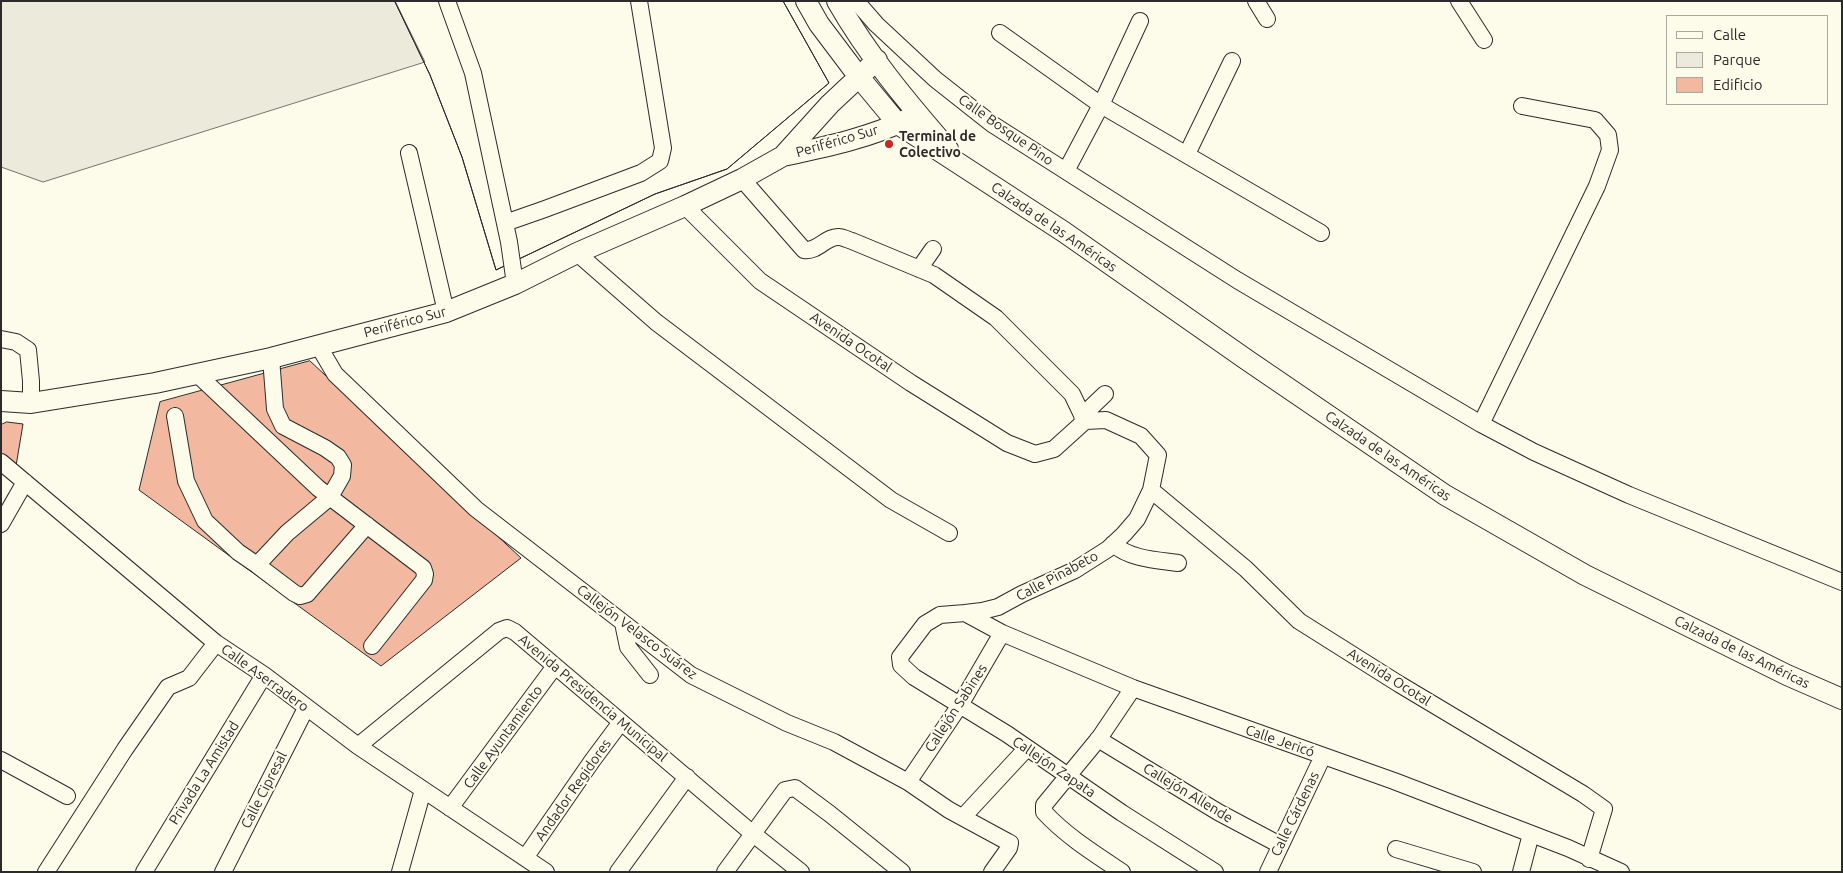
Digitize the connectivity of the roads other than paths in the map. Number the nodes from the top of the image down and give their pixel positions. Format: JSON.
{"nodes":[{"id":1,"x":447,"y":1,"type":"edge"},
{"id":2,"x":639,"y":1,"type":"edge"},
{"id":3,"x":806,"y":1,"type":"edge"},
{"id":4,"x":837,"y":1,"type":"edge"},
{"id":5,"x":856,"y":1,"type":"edge"},
{"id":6,"x":1256,"y":1,"type":"edge"},
{"id":7,"x":1459,"y":1,"type":"edge"},
{"id":8,"x":1267,"y":19,"type":"dead end"},
{"id":9,"x":1140,"y":21,"type":"dead end"},
{"id":10,"x":1000,"y":33,"type":"dead end"},
{"id":11,"x":1484,"y":40,"type":"dead end"},
{"id":12,"x":877,"y":60,"type":"junction"},
{"id":13,"x":1232,"y":61,"type":"dead end"},
{"id":14,"x":859,"y":77,"type":"junction"},
{"id":15,"x":1101,"y":105,"type":"junction"},
{"id":16,"x":1522,"y":106,"type":"dead end"},
{"id":17,"x":918,"y":114,"type":"junction"},
{"id":18,"x":898,"y":124,"type":"junction"},
{"id":19,"x":409,"y":153,"type":"dead end"},
{"id":20,"x":1187,"y":154,"type":"junction"},
{"id":21,"x":783,"y":156,"type":"junction"},
{"id":22,"x":962,"y":166,"type":"junction"},
{"id":23,"x":1066,"y":171,"type":"junction"},
{"id":24,"x":742,"y":179,"type":"junction"},
{"id":25,"x":685,"y":206,"type":"junction"},
{"id":26,"x":505,"y":223,"type":"junction"},
{"id":27,"x":1321,"y":233,"type":"dead end"},
{"id":28,"x":933,"y":249,"type":"dead end"},
{"id":29,"x":577,"y":253,"type":"junction"},
{"id":30,"x":919,"y":269,"type":"junction"},
{"id":31,"x":515,"y":284,"type":"junction"},
{"id":32,"x":446,"y":312,"type":"junction"},
{"id":33,"x":1,"y":340,"type":"edge"},
{"id":34,"x":318,"y":345,"type":"junction"},
{"id":35,"x":271,"y":358,"type":"junction"},
{"id":36,"x":197,"y":374,"type":"junction"},
{"id":37,"x":1105,"y":394,"type":"dead end"},
{"id":38,"x":1,"y":402,"type":"edge"},
{"id":39,"x":31,"y":403,"type":"junction"},
{"id":40,"x":175,"y":416,"type":"dead end"},
{"id":41,"x":1084,"y":419,"type":"junction"},
{"id":42,"x":1482,"y":424,"type":"junction"},
{"id":43,"x":283,"y":426,"type":"junction"},
{"id":44,"x":265,"y":439,"type":"junction"},
{"id":45,"x":1,"y":462,"type":"edge"},
{"id":46,"x":25,"y":482,"type":"junction"},
{"id":47,"x":1152,"y":490,"type":"junction"},
{"id":48,"x":330,"y":496,"type":"junction"},
{"id":49,"x":1,"y":524,"type":"edge"},
{"id":50,"x":367,"y":525,"type":"junction"},
{"id":51,"x":948,"y":533,"type":"dead end"},
{"id":52,"x":1113,"y":544,"type":"junction"},
{"id":53,"x":1178,"y":563,"type":"dead end"},
{"id":54,"x":257,"y":565,"type":"junction"},
{"id":55,"x":1842,"y":582,"type":"edge"},
{"id":56,"x":965,"y":613,"type":"junction"},
{"id":57,"x":623,"y":623,"type":"junction"},
{"id":58,"x":1002,"y":633,"type":"junction"},
{"id":59,"x":216,"y":643,"type":"junction"},
{"id":60,"x":372,"y":646,"type":"dead end"},
{"id":61,"x":555,"y":666,"type":"junction"},
{"id":62,"x":650,"y":675,"type":"dead end"},
{"id":63,"x":264,"y":676,"type":"junction"},
{"id":64,"x":1133,"y":688,"type":"junction"},
{"id":65,"x":1842,"y":699,"type":"edge"},
{"id":66,"x":960,"y":705,"type":"junction"},
{"id":67,"x":306,"y":708,"type":"junction"},
{"id":68,"x":621,"y":722,"type":"junction"},
{"id":69,"x":1098,"y":739,"type":"junction"},
{"id":70,"x":358,"y":746,"type":"junction"},
{"id":71,"x":1027,"y":748,"type":"junction"},
{"id":72,"x":1323,"y":756,"type":"junction"},
{"id":73,"x":1,"y":760,"type":"edge"},
{"id":74,"x":1068,"y":776,"type":"junction"},
{"id":75,"x":687,"y":777,"type":"junction"},
{"id":76,"x":908,"y":782,"type":"junction"},
{"id":77,"x":423,"y":790,"type":"junction"},
{"id":78,"x":66,"y":796,"type":"dead end"},
{"id":79,"x":450,"y":808,"type":"junction"},
{"id":80,"x":963,"y":818,"type":"junction"},
{"id":81,"x":752,"y":833,"type":"junction"},
{"id":82,"x":1531,"y":834,"type":"junction"},
{"id":83,"x":1280,"y":845,"type":"junction"},
{"id":84,"x":1396,"y":849,"type":"dead end"},
{"id":85,"x":525,"y":858,"type":"junction"},
{"id":86,"x":1589,"y":859,"type":"junction"},
{"id":87,"x":46,"y":872,"type":"edge"},
{"id":88,"x":144,"y":872,"type":"edge"},
{"id":89,"x":223,"y":872,"type":"edge"},
{"id":90,"x":400,"y":872,"type":"edge"},
{"id":91,"x":546,"y":872,"type":"edge"},
{"id":92,"x":618,"y":872,"type":"edge"},
{"id":93,"x":725,"y":872,"type":"edge"},
{"id":94,"x":801,"y":872,"type":"edge"},
{"id":95,"x":902,"y":872,"type":"edge"},
{"id":96,"x":992,"y":872,"type":"edge"},
{"id":97,"x":1122,"y":872,"type":"edge"},
{"id":98,"x":1215,"y":872,"type":"edge"},
{"id":99,"x":1268,"y":872,"type":"edge"},
{"id":100,"x":1473,"y":872,"type":"edge"},
{"id":101,"x":1522,"y":872,"type":"edge"},
{"id":102,"x":1621,"y":872,"type":"edge"}],
"edges":[{"from":1,"to":26,"type":"street"},
{"from":2,"to":26,"type":"street"},
{"from":3,"to":14,"type":"main road","name":"Calzada de las Américas"},
{"from":4,"to":12,"type":"main road","name":"Calzada de las Américas"},
{"from":5,"to":23,"type":"street","name":"Calle Bosque Pino"},
{"from":6,"to":8,"type":"street"},
{"from":7,"to":11,"type":"street"},
{"from":9,"to":15,"type":"street","name":"Calle Bosque Pino"},
{"from":10,"to":15,"type":"street"},
{"from":12,"to":14,"type":"main road","name":"Periférico Sur"},
{"from":12,"to":17,"type":"main road","name":"Calzada de las Américas"},
{"from":13,"to":20,"type":"street"},
{"from":14,"to":18,"type":"main road","name":"Calzada de las Américas"},
{"from":14,"to":21,"type":"main road","name":"Periférico Sur"},
{"from":15,"to":20,"type":"street"},
{"from":15,"to":23,"type":"street","name":"Calle Bosque Pino"},
{"from":16,"to":42,"type":"street"},
{"from":17,"to":18,"type":"main road","name":"Periférico Sur"},
{"from":17,"to":22,"type":"main road","name":"Calzada de las Américas"},
{"from":18,"to":21,"type":"main road","name":"Periférico Sur"},
{"from":18,"to":22,"type":"main road","name":"Calzada de las Américas"},
{"from":19,"to":32,"type":"street"},
{"from":20,"to":27,"type":"street"},
{"from":21,"to":24,"type":"main road","name":"Periférico Sur"},
{"from":22,"to":65,"type":"main road","name":"Calzada de las Américas"},
{"from":23,"to":42,"type":"street"},
{"from":24,"to":25,"type":"main road","name":"Periférico Sur"},
{"from":24,"to":30,"type":"street"},
{"from":25,"to":29,"type":"main road","name":"Periférico Sur"},
{"from":25,"to":41,"type":"street","name":"Avenida Ocotal"},
{"from":26,"to":31,"type":"street"},
{"from":28,"to":30,"type":"street"},
{"from":29,"to":31,"type":"main road","name":"Periférico Sur"},
{"from":29,"to":51,"type":"street"},
{"from":30,"to":41,"type":"street"},
{"from":31,"to":32,"type":"main road","name":"Periférico Sur"},
{"from":32,"to":34,"type":"main road","name":"Periférico Sur"},
{"from":33,"to":39,"type":"street"},
{"from":34,"to":35,"type":"main road","name":"Periférico Sur"},
{"from":34,"to":57,"type":"street","name":"Callejón Velasco Suárez"},
{"from":35,"to":36,"type":"main road","name":"Periférico Sur"},
{"from":35,"to":43,"type":"street"},
{"from":36,"to":39,"type":"main road","name":"Periférico Sur"},
{"from":36,"to":44,"type":"street"},
{"from":37,"to":41,"type":"street"},
{"from":38,"to":39,"type":"main road","name":"Periférico Sur"},
{"from":40,"to":54,"type":"street"},
{"from":41,"to":47,"type":"street","name":"Calle Pinabeto"},
{"from":42,"to":55,"type":"street"},
{"from":43,"to":44,"type":"street"},
{"from":43,"to":48,"type":"street"},
{"from":44,"to":48,"type":"street"},
{"from":45,"to":46,"type":"street","name":"Calle Aserradero"},
{"from":46,"to":49,"type":"street"},
{"from":46,"to":59,"type":"street","name":"Calle Aserradero"},
{"from":47,"to":52,"type":"street","name":"Calle Pinabeto"},
{"from":47,"to":86,"type":"street","name":"Avenida Ocotal"},
{"from":48,"to":50,"type":"street"},
{"from":48,"to":54,"type":"street"},
{"from":50,"to":54,"type":"street"},
{"from":50,"to":60,"type":"street"},
{"from":52,"to":53,"type":"street"},
{"from":52,"to":56,"type":"street","name":"Calle Pinabeto"},
{"from":56,"to":58,"type":"street","name":"Calle Jericó"},
{"from":56,"to":66,"type":"street","name":"Callejón Zapata"},
{"from":57,"to":62,"type":"street"},
{"from":57,"to":76,"type":"street","name":"Callejón Velasco Suárez"},
{"from":58,"to":64,"type":"street","name":"Calle Jericó"},
{"from":58,"to":66,"type":"street","name":"Callejón Sabines"},
{"from":59,"to":63,"type":"street","name":"Calle Aserradero"},
{"from":59,"to":87,"type":"street"},
{"from":61,"to":68,"type":"street","name":"Avenida Presidencia Municipal"},
{"from":61,"to":70,"type":"street","name":"Avenida Presidencia Municipal"},
{"from":61,"to":79,"type":"street","name":"Calle Ayuntamiento"},
{"from":63,"to":67,"type":"street","name":"Calle Aserradero"},
{"from":63,"to":88,"type":"street","name":"Privada La Amistad"},
{"from":64,"to":69,"type":"street"},
{"from":64,"to":72,"type":"street","name":"Calle Jericó"},
{"from":66,"to":71,"type":"street","name":"Callejón Zapata"},
{"from":66,"to":76,"type":"street","name":"Callejón Sabines"},
{"from":67,"to":70,"type":"street","name":"Calle Aserradero"},
{"from":67,"to":89,"type":"street","name":"Calle Cipresal"},
{"from":68,"to":75,"type":"street","name":"Avenida Presidencia Municipal"},
{"from":68,"to":85,"type":"street","name":"Andador Regidores"},
{"from":69,"to":74,"type":"street"},
{"from":69,"to":83,"type":"street","name":"Callejón Allende"},
{"from":70,"to":77,"type":"street","name":"Calle Aserradero"},
{"from":71,"to":74,"type":"street","name":"Callejón Zapata"},
{"from":71,"to":80,"type":"street"},
{"from":72,"to":82,"type":"street","name":"Calle Jericó"},
{"from":72,"to":83,"type":"street","name":"Calle Cárdenas"},
{"from":73,"to":78,"type":"street"},
{"from":74,"to":97,"type":"street"},
{"from":74,"to":98,"type":"street","name":"Callejón Zapata"},
{"from":75,"to":81,"type":"street","name":"Avenida Presidencia Municipal"},
{"from":75,"to":92,"type":"street"},
{"from":76,"to":80,"type":"street","name":"Callejón Velasco Suárez"},
{"from":77,"to":79,"type":"street","name":"Calle Aserradero"},
{"from":77,"to":90,"type":"street"},
{"from":79,"to":85,"type":"street","name":"Calle Aserradero"},
{"from":80,"to":96,"type":"street","name":"Callejón Velasco Suárez"},
{"from":81,"to":93,"type":"street"},
{"from":81,"to":94,"type":"street","name":"Avenida Presidencia Municipal"},
{"from":81,"to":95,"type":"street"},
{"from":82,"to":86,"type":"street","name":"Calle Jericó"},
{"from":82,"to":101,"type":"street"},
{"from":83,"to":99,"type":"street","name":"Calle Cárdenas"},
{"from":84,"to":100,"type":"street"},
{"from":85,"to":91,"type":"street","name":"Calle Aserradero"},
{"from":86,"to":102,"type":"street","name":"Calle Jericó"}]}
